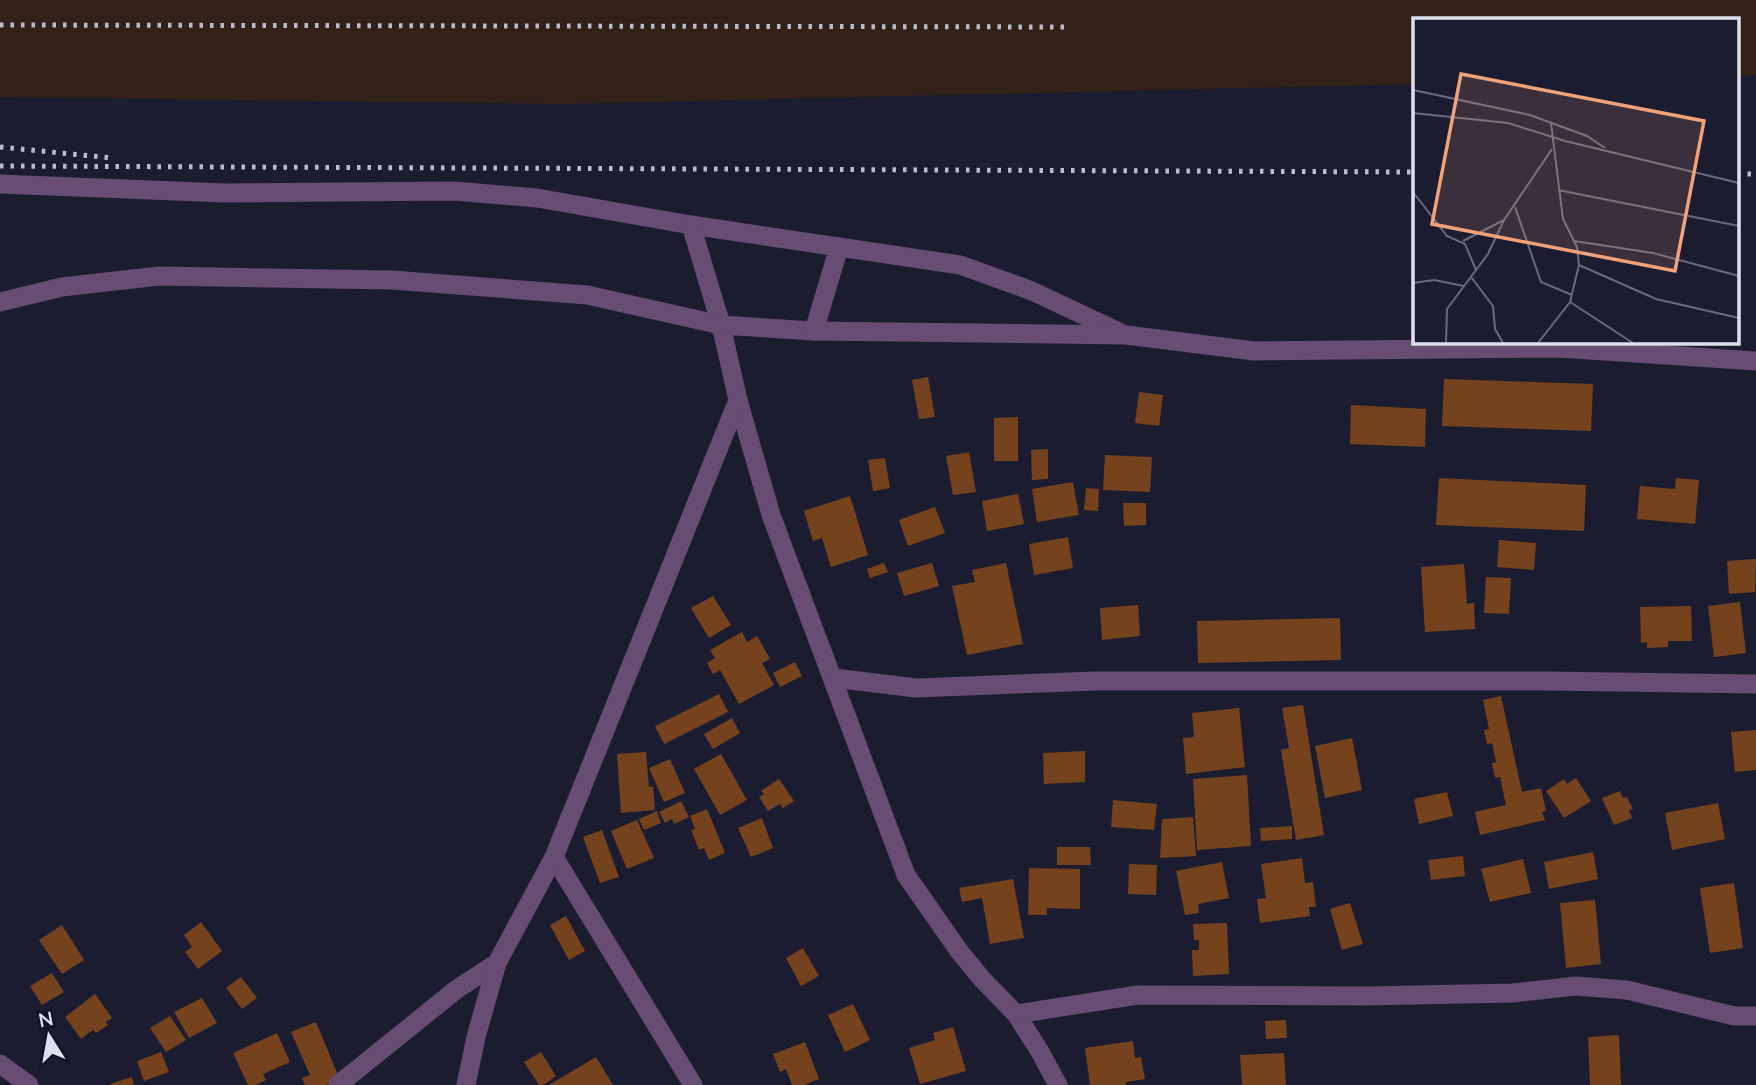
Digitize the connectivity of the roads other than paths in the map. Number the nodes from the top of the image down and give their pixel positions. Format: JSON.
{"nodes":[{"id":1,"x":0,"y":184,"type":"edge"},
{"id":2,"x":691,"y":225,"type":"junction"},
{"id":3,"x":839,"y":247,"type":"junction"},
{"id":4,"x":0,"y":302,"type":"edge"},
{"id":5,"x":721,"y":325,"type":"junction"},
{"id":6,"x":814,"y":331,"type":"junction"},
{"id":7,"x":1126,"y":335,"type":"junction"},
{"id":8,"x":1756,"y":361,"type":"edge"},
{"id":9,"x":738,"y":400,"type":"junction"},
{"id":10,"x":834,"y":678,"type":"junction"},
{"id":11,"x":1756,"y":684,"type":"edge"},
{"id":12,"x":554,"y":857,"type":"junction"},
{"id":13,"x":497,"y":963,"type":"junction"},
{"id":14,"x":1016,"y":1014,"type":"junction"},
{"id":15,"x":1756,"y":1016,"type":"edge"},
{"id":16,"x":0,"y":1064,"type":"edge"},
{"id":17,"x":29,"y":1085,"type":"edge"},
{"id":18,"x":338,"y":1085,"type":"edge"},
{"id":19,"x":466,"y":1085,"type":"edge"},
{"id":20,"x":693,"y":1085,"type":"edge"},
{"id":21,"x":1058,"y":1085,"type":"edge"}],
"edges":[{"from":1,"to":2,"type":"street"},
{"from":2,"to":3,"type":"street"},
{"from":2,"to":5,"type":"street"},
{"from":3,"to":6,"type":"street"},
{"from":3,"to":7,"type":"street"},
{"from":4,"to":5,"type":"street"},
{"from":5,"to":6,"type":"street"},
{"from":5,"to":9,"type":"street"},
{"from":6,"to":7,"type":"street"},
{"from":7,"to":8,"type":"street"},
{"from":9,"to":10,"type":"street"},
{"from":9,"to":12,"type":"street"},
{"from":10,"to":11,"type":"street"},
{"from":10,"to":14,"type":"street"},
{"from":12,"to":13,"type":"street"},
{"from":12,"to":20,"type":"street"},
{"from":13,"to":18,"type":"street"},
{"from":13,"to":19,"type":"street"},
{"from":14,"to":15,"type":"street"},
{"from":14,"to":21,"type":"street"},
{"from":16,"to":17,"type":"street"}]}
